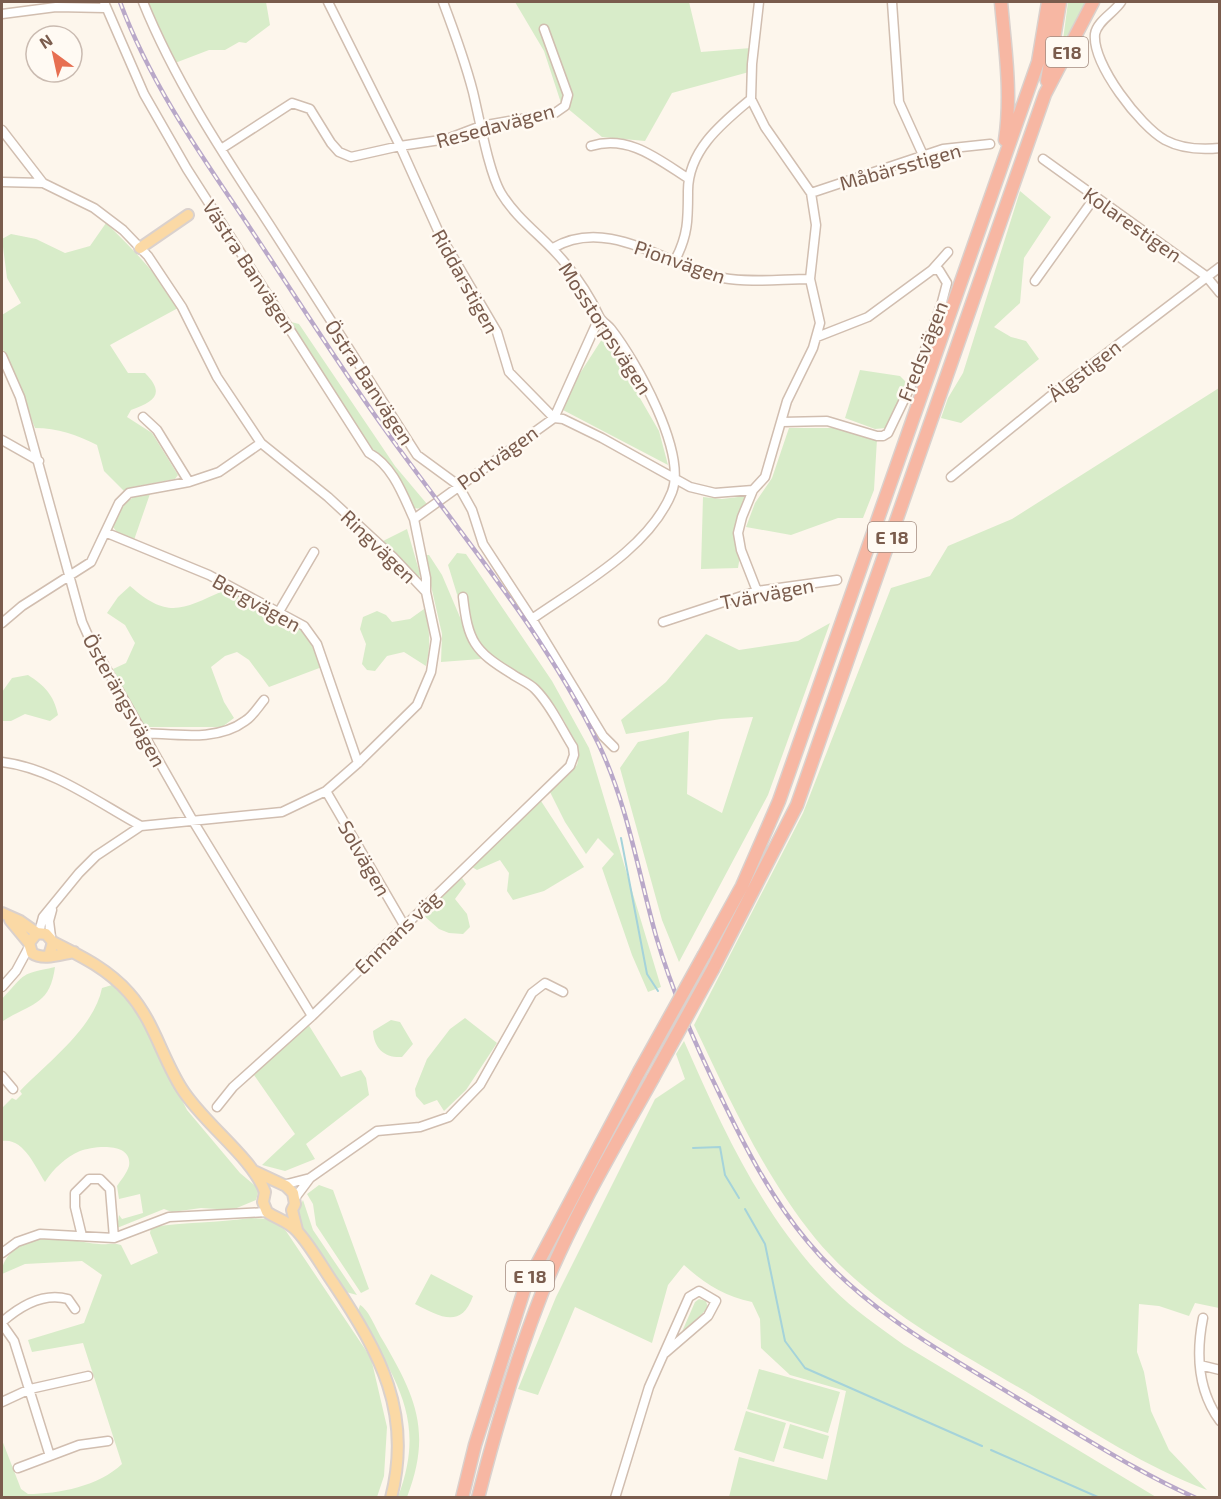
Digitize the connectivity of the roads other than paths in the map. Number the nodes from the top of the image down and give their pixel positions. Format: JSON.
{"nodes":[{"id":1,"x":70,"y":2,"type":"edge"},
{"id":2,"x":143,"y":2,"type":"edge"},
{"id":3,"x":328,"y":2,"type":"edge"},
{"id":4,"x":443,"y":2,"type":"edge"},
{"id":5,"x":759,"y":2,"type":"edge"},
{"id":6,"x":892,"y":2,"type":"edge"},
{"id":7,"x":1001,"y":2,"type":"edge"},
{"id":8,"x":1048,"y":2,"type":"edge"},
{"id":9,"x":1060,"y":2,"type":"edge"},
{"id":10,"x":1093,"y":2,"type":"edge"},
{"id":11,"x":1121,"y":2,"type":"edge"},
{"id":12,"x":104,"y":4,"type":"edge"},
{"id":13,"x":80,"y":9,"type":"junction"},
{"id":14,"x":2,"y":14,"type":"edge"},
{"id":15,"x":544,"y":29,"type":"dead end"},
{"id":16,"x":1045,"y":94,"type":"junction"},
{"id":17,"x":751,"y":99,"type":"junction"},
{"id":18,"x":481,"y":126,"type":"junction"},
{"id":19,"x":2,"y":130,"type":"edge"},
{"id":20,"x":990,"y":144,"type":"dead end"},
{"id":21,"x":400,"y":146,"type":"junction"},
{"id":22,"x":591,"y":146,"type":"dead end"},
{"id":23,"x":1220,"y":147,"type":"edge"},
{"id":24,"x":221,"y":149,"type":"junction"},
{"id":25,"x":923,"y":155,"type":"junction"},
{"id":26,"x":1043,"y":159,"type":"dead end"},
{"id":27,"x":1001,"y":171,"type":"junction"},
{"id":28,"x":689,"y":179,"type":"junction"},
{"id":29,"x":2,"y":182,"type":"edge"},
{"id":30,"x":43,"y":183,"type":"junction"},
{"id":31,"x":811,"y":192,"type":"junction"},
{"id":32,"x":1095,"y":197,"type":"junction"},
{"id":33,"x":188,"y":215,"type":"dead end"},
{"id":34,"x":140,"y":248,"type":"junction"},
{"id":35,"x":553,"y":248,"type":"junction"},
{"id":36,"x":948,"y":252,"type":"dead end"},
{"id":37,"x":675,"y":260,"type":"junction"},
{"id":38,"x":1220,"y":267,"type":"edge"},
{"id":39,"x":932,"y":270,"type":"junction"},
{"id":40,"x":1206,"y":276,"type":"junction"},
{"id":41,"x":810,"y":279,"type":"junction"},
{"id":42,"x":1035,"y":281,"type":"dead end"},
{"id":43,"x":1220,"y":293,"type":"edge"},
{"id":44,"x":600,"y":318,"type":"junction"},
{"id":45,"x":818,"y":337,"type":"junction"},
{"id":46,"x":2,"y":356,"type":"edge"},
{"id":47,"x":143,"y":417,"type":"dead end"},
{"id":48,"x":554,"y":418,"type":"junction"},
{"id":49,"x":782,"y":422,"type":"junction"},
{"id":50,"x":2,"y":440,"type":"edge"},
{"id":51,"x":261,"y":443,"type":"junction"},
{"id":52,"x":39,"y":460,"type":"junction"},
{"id":53,"x":951,"y":477,"type":"dead end"},
{"id":54,"x":675,"y":478,"type":"junction"},
{"id":55,"x":189,"y":482,"type":"junction"},
{"id":56,"x":458,"y":485,"type":"junction"},
{"id":57,"x":753,"y":490,"type":"junction"},
{"id":58,"x":414,"y":519,"type":"junction"},
{"id":59,"x":107,"y":533,"type":"junction"},
{"id":60,"x":314,"y":552,"type":"dead end"},
{"id":61,"x":70,"y":578,"type":"junction"},
{"id":62,"x":837,"y":580,"type":"dead end"},
{"id":63,"x":757,"y":591,"type":"junction"},
{"id":64,"x":426,"y":592,"type":"junction"},
{"id":65,"x":462,"y":597,"type":"dead end"},
{"id":66,"x":280,"y":610,"type":"junction"},
{"id":67,"x":532,"y":619,"type":"junction"},
{"id":68,"x":663,"y":622,"type":"dead end"},
{"id":69,"x":2,"y":623,"type":"edge"},
{"id":70,"x":264,"y":700,"type":"dead end"},
{"id":71,"x":143,"y":733,"type":"junction"},
{"id":72,"x":614,"y":747,"type":"dead end"},
{"id":73,"x":2,"y":762,"type":"edge"},
{"id":74,"x":358,"y":764,"type":"junction"},
{"id":75,"x":326,"y":791,"type":"junction"},
{"id":76,"x":193,"y":821,"type":"junction"},
{"id":77,"x":141,"y":826,"type":"junction"},
{"id":78,"x":53,"y":906,"type":"junction"},
{"id":79,"x":2,"y":913,"type":"edge"},
{"id":80,"x":404,"y":925,"type":"junction"},
{"id":81,"x":38,"y":933,"type":"junction"},
{"id":82,"x":52,"y":940,"type":"junction"},
{"id":83,"x":29,"y":945,"type":"junction"},
{"id":84,"x":74,"y":952,"type":"junction"},
{"id":85,"x":43,"y":956,"type":"junction"},
{"id":86,"x":16,"y":971,"type":"junction"},
{"id":87,"x":2,"y":987,"type":"edge"},
{"id":88,"x":563,"y":992,"type":"dead end"},
{"id":89,"x":312,"y":1016,"type":"junction"},
{"id":90,"x":2,"y":1076,"type":"edge"},
{"id":91,"x":13,"y":1089,"type":"dead end"},
{"id":92,"x":217,"y":1107,"type":"dead end"},
{"id":93,"x":253,"y":1171,"type":"junction"},
{"id":94,"x":310,"y":1178,"type":"junction"},
{"id":95,"x":281,"y":1185,"type":"junction"},
{"id":96,"x":295,"y":1198,"type":"junction"},
{"id":97,"x":265,"y":1202,"type":"junction"},
{"id":98,"x":292,"y":1210,"type":"junction"},
{"id":99,"x":280,"y":1217,"type":"junction"},
{"id":100,"x":297,"y":1230,"type":"junction"},
{"id":101,"x":82,"y":1236,"type":"junction"},
{"id":102,"x":114,"y":1238,"type":"junction"},
{"id":103,"x":2,"y":1254,"type":"edge"},
{"id":104,"x":75,"y":1309,"type":"dead end"},
{"id":105,"x":1203,"y":1318,"type":"dead end"},
{"id":106,"x":2,"y":1323,"type":"edge"},
{"id":107,"x":665,"y":1353,"type":"junction"},
{"id":108,"x":1200,"y":1365,"type":"junction"},
{"id":109,"x":1220,"y":1370,"type":"edge"},
{"id":110,"x":88,"y":1376,"type":"dead end"},
{"id":111,"x":30,"y":1389,"type":"junction"},
{"id":112,"x":2,"y":1402,"type":"edge"},
{"id":113,"x":1220,"y":1421,"type":"edge"},
{"id":114,"x":108,"y":1441,"type":"dead end"},
{"id":115,"x":50,"y":1454,"type":"junction"},
{"id":116,"x":18,"y":1468,"type":"dead end"},
{"id":117,"x":391,"y":1497,"type":"edge"},
{"id":118,"x":462,"y":1497,"type":"edge"},
{"id":119,"x":478,"y":1497,"type":"edge"},
{"id":120,"x":615,"y":1497,"type":"edge"}],
"edges":[{"from":1,"to":13,"type":"street"},
{"from":2,"to":24,"type":"street","name":"Östra Banvägen"},
{"from":3,"to":21,"type":"street","name":"Riddarstigen"},
{"from":4,"to":18,"type":"street","name":"Mosstorpsvägen"},
{"from":5,"to":17,"type":"street"},
{"from":6,"to":25,"type":"street"},
{"from":7,"to":27,"type":"highway","number":"E 18"},
{"from":8,"to":27,"type":"highway","number":"E 18"},
{"from":9,"to":16,"type":"highway","number":"E 18"},
{"from":10,"to":16,"type":"highway","number":"E18"},
{"from":11,"to":23,"type":"street"},
{"from":12,"to":13,"type":"street"},
{"from":12,"to":58,"type":"street","name":"Västra Banvägen"},
{"from":13,"to":14,"type":"street"},
{"from":15,"to":18,"type":"street","name":"Resedavägen"},
{"from":16,"to":119,"type":"highway","number":"E 18","bridge":true},
{"from":17,"to":28,"type":"street"},
{"from":17,"to":31,"type":"street"},
{"from":18,"to":21,"type":"street","name":"Resedavägen"},
{"from":18,"to":35,"type":"street","name":"Mosstorpsvägen"},
{"from":19,"to":30,"type":"street"},
{"from":20,"to":25,"type":"street","name":"Måbärsstigen"},
{"from":21,"to":24,"type":"street","name":"Resedavägen"},
{"from":21,"to":48,"type":"street","name":"Riddarstigen"},
{"from":22,"to":28,"type":"street"},
{"from":24,"to":56,"type":"street","name":"Östra Banvägen"},
{"from":25,"to":31,"type":"street","name":"Måbärsstigen"},
{"from":26,"to":32,"type":"street","name":"Kolarestigen"},
{"from":27,"to":118,"type":"highway","number":"E 18","bridge":true},
{"from":28,"to":37,"type":"street"},
{"from":29,"to":30,"type":"street","name":"Ringvägen"},
{"from":30,"to":34,"type":"street","name":"Ringvägen"},
{"from":31,"to":41,"type":"street"},
{"from":32,"to":40,"type":"street","name":"Kolarestigen"},
{"from":32,"to":42,"type":"street"},
{"from":33,"to":34,"type":"main road"},
{"from":34,"to":51,"type":"street","name":"Ringvägen"},
{"from":35,"to":37,"type":"street","name":"Pionvägen"},
{"from":35,"to":44,"type":"street","name":"Mosstorpsvägen"},
{"from":36,"to":39,"type":"street","name":"Fredsvägen"},
{"from":37,"to":41,"type":"street","name":"Pionvägen"},
{"from":38,"to":40,"type":"street","name":"Älgstigen"},
{"from":39,"to":45,"type":"street","name":"Fredsvägen"},
{"from":39,"to":49,"type":"street","name":"Fredsvägen"},
{"from":40,"to":43,"type":"street","name":"Kolarestigen"},
{"from":40,"to":53,"type":"street","name":"Älgstigen"},
{"from":41,"to":45,"type":"street"},
{"from":44,"to":48,"type":"street","name":"Portvägen"},
{"from":44,"to":54,"type":"street","name":"Mosstorpsvägen"},
{"from":45,"to":49,"type":"street"},
{"from":46,"to":52,"type":"street","name":"Österängsvägen"},
{"from":47,"to":55,"type":"street"},
{"from":48,"to":54,"type":"street","name":"Riddarstigen"},
{"from":48,"to":56,"type":"street","name":"Portvägen"},
{"from":49,"to":57,"type":"street"},
{"from":50,"to":52,"type":"street"},
{"from":51,"to":55,"type":"street"},
{"from":51,"to":64,"type":"street","name":"Ringvägen"},
{"from":52,"to":61,"type":"street","name":"Österängsvägen"},
{"from":54,"to":57,"type":"street","name":"Riddarstigen"},
{"from":54,"to":67,"type":"street"},
{"from":55,"to":59,"type":"street"},
{"from":56,"to":58,"type":"street","name":"Portvägen"},
{"from":56,"to":67,"type":"street","name":"Östra Banvägen"},
{"from":57,"to":63,"type":"street"},
{"from":58,"to":64,"type":"street"},
{"from":59,"to":61,"type":"street"},
{"from":59,"to":66,"type":"street","name":"Bergvägen"},
{"from":60,"to":66,"type":"street"},
{"from":61,"to":69,"type":"street"},
{"from":61,"to":71,"type":"street","name":"Österängsvägen"},
{"from":62,"to":63,"type":"street","name":"Tvärvägen"},
{"from":63,"to":68,"type":"street","name":"Tvärvägen"},
{"from":64,"to":74,"type":"street","name":"Ringvägen"},
{"from":65,"to":80,"type":"street","name":"Enmans väg"},
{"from":66,"to":74,"type":"street","name":"Bergvägen"},
{"from":67,"to":72,"type":"street","name":"Östra Banvägen"},
{"from":70,"to":71,"type":"street"},
{"from":71,"to":76,"type":"street","name":"Österängsvägen"},
{"from":73,"to":77,"type":"street"},
{"from":74,"to":75,"type":"street","name":"Ringvägen"},
{"from":75,"to":76,"type":"street","name":"Ringvägen"},
{"from":75,"to":80,"type":"street","name":"Solvägen"},
{"from":76,"to":77,"type":"street","name":"Ringvägen"},
{"from":76,"to":89,"type":"street","name":"Österängsvägen"},
{"from":77,"to":78,"type":"street","name":"Ringvägen"},
{"from":78,"to":81,"type":"street","name":"Ringvägen"},
{"from":78,"to":82,"type":"street"},
{"from":79,"to":81,"type":"main road"},
{"from":79,"to":83,"type":"main road"},
{"from":80,"to":89,"type":"street","name":"Enmans väg"},
{"from":81,"to":82,"type":"main road"},
{"from":81,"to":83,"type":"main road"},
{"from":82,"to":84,"type":"main road"},
{"from":82,"to":85,"type":"main road"},
{"from":83,"to":85,"type":"main road"},
{"from":83,"to":86,"type":"street"},
{"from":84,"to":85,"type":"main road"},
{"from":84,"to":93,"type":"main road"},
{"from":85,"to":86,"type":"street"},
{"from":86,"to":87,"type":"street"},
{"from":88,"to":94,"type":"street"},
{"from":89,"to":92,"type":"street","name":"Enmans väg"},
{"from":90,"to":91,"type":"street"},
{"from":93,"to":95,"type":"main road"},
{"from":93,"to":97,"type":"main road"},
{"from":94,"to":95,"type":"street"},
{"from":94,"to":96,"type":"street"},
{"from":95,"to":96,"type":"main road"},
{"from":95,"to":97,"type":"main road"},
{"from":96,"to":98,"type":"main road"},
{"from":97,"to":99,"type":"main road"},
{"from":97,"to":102,"type":"street"},
{"from":98,"to":99,"type":"main road"},
{"from":98,"to":100,"type":"main road"},
{"from":99,"to":100,"type":"main road"},
{"from":100,"to":117,"type":"main road"},
{"from":101,"to":102,"type":"street"},
{"from":101,"to":102,"type":"street"},
{"from":101,"to":103,"type":"street"},
{"from":104,"to":106,"type":"street"},
{"from":105,"to":108,"type":"street"},
{"from":106,"to":111,"type":"street"},
{"from":107,"to":107,"type":"street"},
{"from":107,"to":120,"type":"street"},
{"from":108,"to":109,"type":"street"},
{"from":108,"to":113,"type":"street"},
{"from":110,"to":111,"type":"street"},
{"from":111,"to":112,"type":"street"},
{"from":111,"to":115,"type":"street"},
{"from":114,"to":115,"type":"street"},
{"from":115,"to":116,"type":"street"}]}
